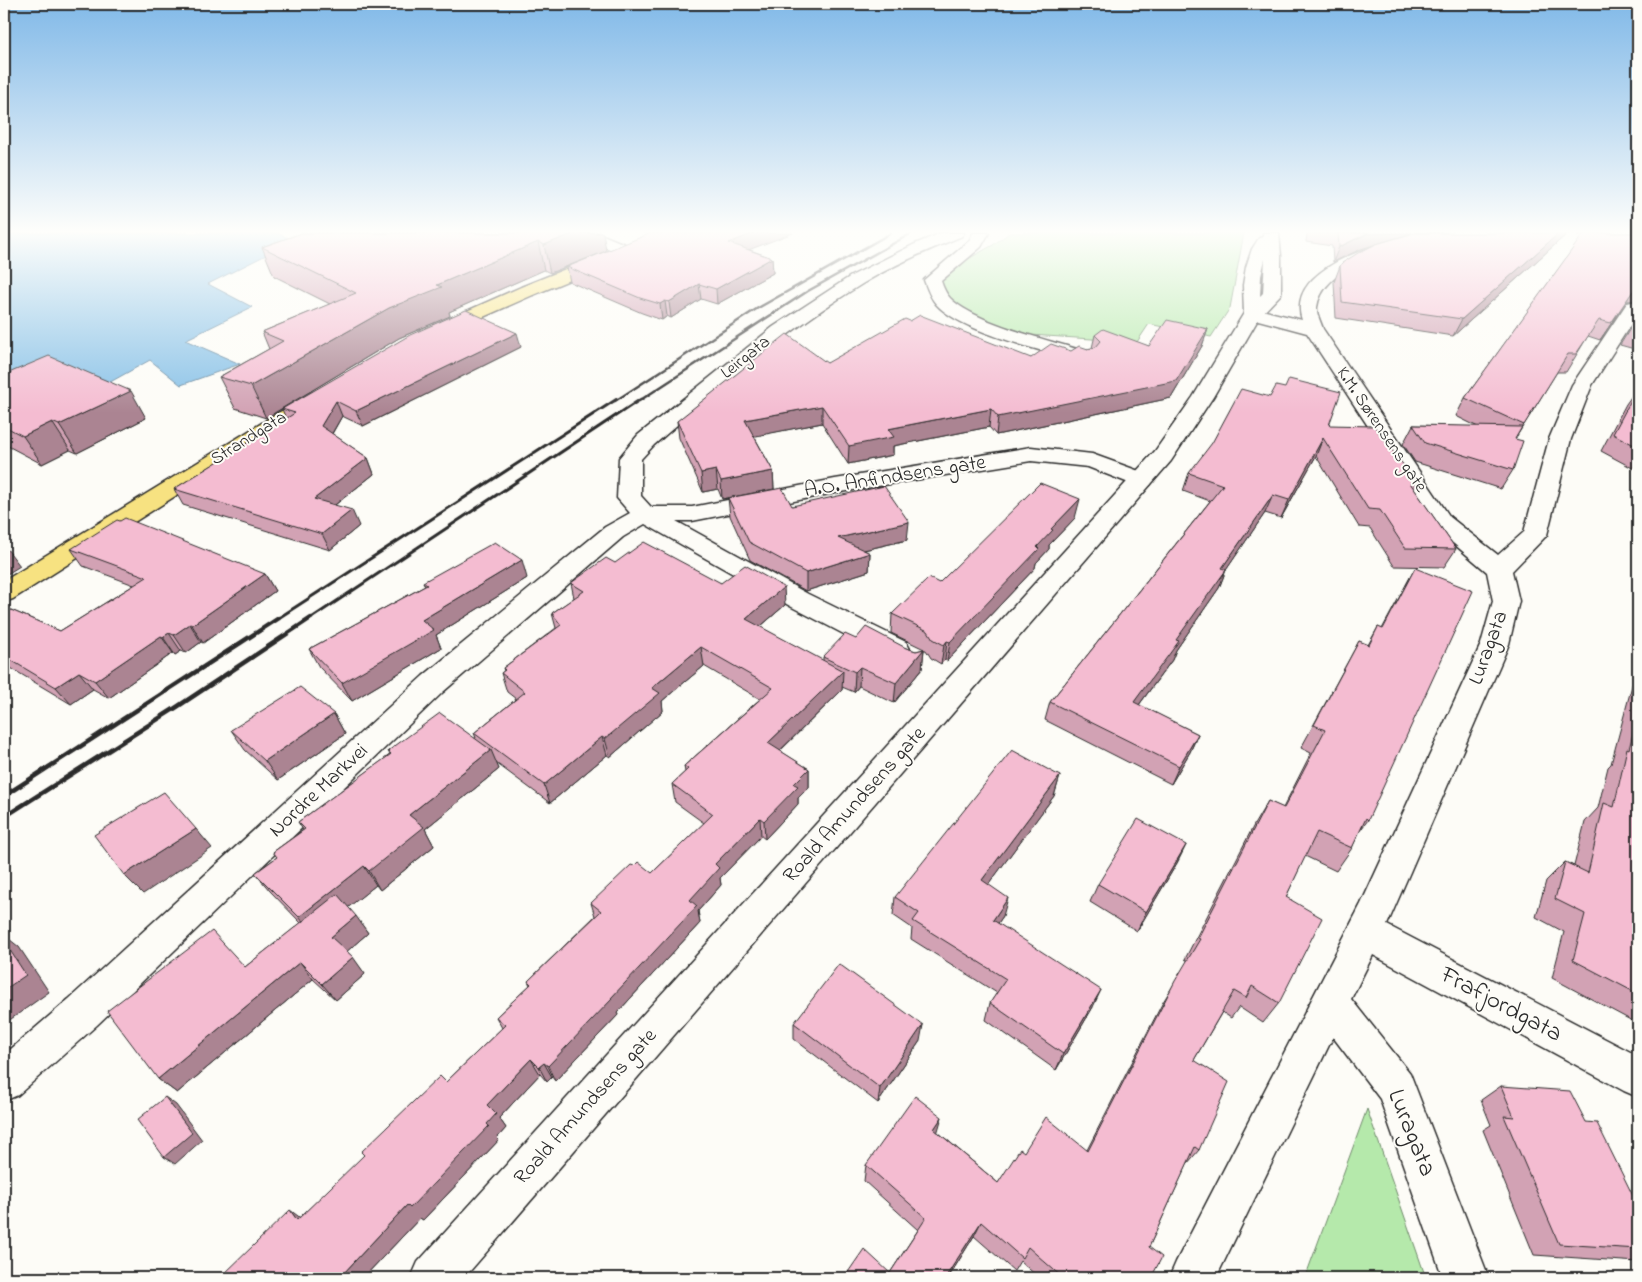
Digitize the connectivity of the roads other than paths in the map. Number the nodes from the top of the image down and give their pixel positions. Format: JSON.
{"nodes":[{"id":1,"x":525,"y":293,"type":"edge"},
{"id":2,"x":838,"y":293,"type":"edge"},
{"id":3,"x":939,"y":293,"type":"edge"},
{"id":4,"x":1272,"y":293,"type":"edge"},
{"id":5,"x":1312,"y":293,"type":"edge"},
{"id":6,"x":1638,"y":306,"type":"edge"},
{"id":7,"x":1253,"y":313,"type":"junction"},
{"id":8,"x":1314,"y":329,"type":"junction"},
{"id":9,"x":424,"y":336,"type":"edge"},
{"id":10,"x":1085,"y":358,"type":"edge"},
{"id":11,"x":332,"y":388,"type":"edge"},
{"id":12,"x":1142,"y":480,"type":"junction"},
{"id":13,"x":645,"y":514,"type":"junction"},
{"id":14,"x":1499,"y":569,"type":"junction"},
{"id":15,"x":4,"y":593,"type":"edge"},
{"id":16,"x":915,"y":659,"type":"edge"},
{"id":17,"x":1365,"y":932,"type":"junction"},
{"id":18,"x":1330,"y":1002,"type":"junction"},
{"id":19,"x":1638,"y":1077,"type":"edge"},
{"id":20,"x":4,"y":1081,"type":"edge"},
{"id":21,"x":434,"y":1278,"type":"edge"},
{"id":22,"x":1192,"y":1278,"type":"edge"},
{"id":23,"x":1466,"y":1278,"type":"edge"}],
"edges":[{"from":1,"to":9,"type":"main road"},
{"from":2,"to":13,"type":"street","name":"Leirgata"},
{"from":3,"to":10,"type":"street"},
{"from":4,"to":7,"type":"street","name":"Roald Amundsens gate"},
{"from":5,"to":8,"type":"street"},
{"from":6,"to":14,"type":"street"},
{"from":7,"to":8,"type":"street"},
{"from":7,"to":12,"type":"street","name":"Roald Amundsens gate"},
{"from":8,"to":14,"type":"street","name":"K.M. Sørensens gate"},
{"from":11,"to":15,"type":"main road","name":"Strandgata"},
{"from":12,"to":13,"type":"street","name":"A.O. Anfindsens gate"},
{"from":12,"to":21,"type":"street","name":"Roald Amundsens gate"},
{"from":13,"to":16,"type":"street","name":"Leirgata"},
{"from":13,"to":20,"type":"street","name":"Nordre Markvei"},
{"from":14,"to":17,"type":"street","name":"Luragata"},
{"from":17,"to":18,"type":"street","name":"Luragata"},
{"from":17,"to":19,"type":"street","name":"Frafjordgata"},
{"from":18,"to":22,"type":"street","name":"Luragata"},
{"from":18,"to":23,"type":"street","name":"Luragata"}]}
